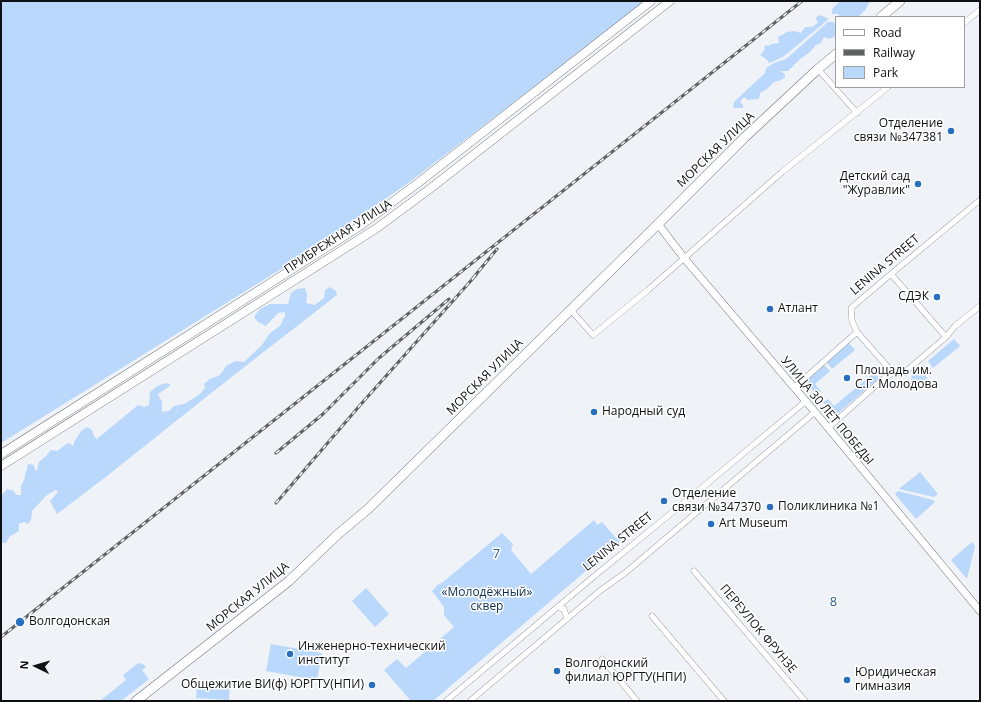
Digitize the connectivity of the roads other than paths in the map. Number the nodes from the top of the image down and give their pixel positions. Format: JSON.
{"nodes":[{"id":1,"x":651,"y":1,"type":"edge"},
{"id":2,"x":670,"y":1,"type":"edge"},
{"id":3,"x":900,"y":1,"type":"edge"},
{"id":4,"x":980,"y":10,"type":"edge"},
{"id":5,"x":882,"y":16,"type":"edge"},
{"id":6,"x":965,"y":22,"type":"edge"},
{"id":7,"x":835,"y":55,"type":"edge"},
{"id":8,"x":818,"y":69,"type":"junction"},
{"id":9,"x":887,"y":88,"type":"edge"},
{"id":10,"x":856,"y":113,"type":"junction"},
{"id":11,"x":980,"y":200,"type":"edge"},
{"id":12,"x":658,"y":224,"type":"junction"},
{"id":13,"x":684,"y":258,"type":"junction"},
{"id":14,"x":891,"y":274,"type":"junction"},
{"id":15,"x":980,"y":306,"type":"edge"},
{"id":16,"x":570,"y":309,"type":"junction"},
{"id":17,"x":857,"y":332,"type":"junction"},
{"id":18,"x":946,"y":337,"type":"junction"},
{"id":19,"x":893,"y":373,"type":"junction"},
{"id":20,"x":794,"y":388,"type":"junction"},
{"id":21,"x":806,"y":401,"type":"junction"},
{"id":22,"x":815,"y":412,"type":"junction"},
{"id":23,"x":828,"y":428,"type":"junction"},
{"id":24,"x":1,"y":454,"type":"edge"},
{"id":25,"x":1,"y":466,"type":"edge"},
{"id":26,"x":694,"y":571,"type":"dead end"},
{"id":27,"x":557,"y":607,"type":"junction"},
{"id":28,"x":980,"y":611,"type":"edge"},
{"id":29,"x":652,"y":616,"type":"dead end"},
{"id":30,"x":568,"y":619,"type":"junction"},
{"id":31,"x":602,"y":659,"type":"dead end"},
{"id":32,"x":136,"y":701,"type":"edge"},
{"id":33,"x":446,"y":701,"type":"edge"},
{"id":34,"x":470,"y":701,"type":"edge"},
{"id":35,"x":637,"y":701,"type":"edge"},
{"id":36,"x":724,"y":701,"type":"edge"},
{"id":37,"x":804,"y":701,"type":"edge"}],
"edges":[{"from":1,"to":24,"type":"main road","name":"ПРИБРЕЖНАЯ УЛИЦА"},
{"from":2,"to":25,"type":"main road","name":"ПРИБРЕЖНАЯ УЛИЦА"},
{"from":3,"to":5,"type":"main road"},
{"from":4,"to":6,"type":"street"},
{"from":7,"to":8,"type":"main road","name":"МОРСКАЯ УЛИЦА"},
{"from":8,"to":10,"type":"street"},
{"from":8,"to":12,"type":"main road","name":"МОРСКАЯ УЛИЦА"},
{"from":9,"to":10,"type":"street"},
{"from":10,"to":13,"type":"street"},
{"from":11,"to":14,"type":"street","name":"LENINA STREET"},
{"from":12,"to":13,"type":"street","name":"УЛИЦА 30 ЛЕТ ПОБЕДЫ"},
{"from":12,"to":16,"type":"main road","name":"МОРСКАЯ УЛИЦА"},
{"from":13,"to":16,"type":"street"},
{"from":13,"to":20,"type":"street","name":"УЛИЦА 30 ЛЕТ ПОБЕДЫ"},
{"from":14,"to":17,"type":"street","name":"LENINA STREET"},
{"from":14,"to":18,"type":"street"},
{"from":15,"to":18,"type":"street"},
{"from":16,"to":32,"type":"main road","name":"МОРСКАЯ УЛИЦА"},
{"from":17,"to":19,"type":"street"},
{"from":17,"to":20,"type":"street"},
{"from":18,"to":19,"type":"street"},
{"from":19,"to":23,"type":"street"},
{"from":20,"to":21,"type":"street","name":"УЛИЦА 30 ЛЕТ ПОБЕДЫ"},
{"from":21,"to":22,"type":"street","name":"УЛИЦА 30 ЛЕТ ПОБЕДЫ"},
{"from":21,"to":27,"type":"street","name":"LENINA STREET"},
{"from":22,"to":23,"type":"street","name":"УЛИЦА 30 ЛЕТ ПОБЕДЫ"},
{"from":22,"to":30,"type":"street"},
{"from":23,"to":28,"type":"street","name":"УЛИЦА 30 ЛЕТ ПОБЕДЫ"},
{"from":26,"to":37,"type":"street","name":"ПЕРЕУЛОК ФРУНЗЕ"},
{"from":27,"to":30,"type":"street"},
{"from":27,"to":33,"type":"street","name":"LENINA STREET"},
{"from":29,"to":36,"type":"street"},
{"from":30,"to":34,"type":"street"},
{"from":31,"to":35,"type":"street"}]}
